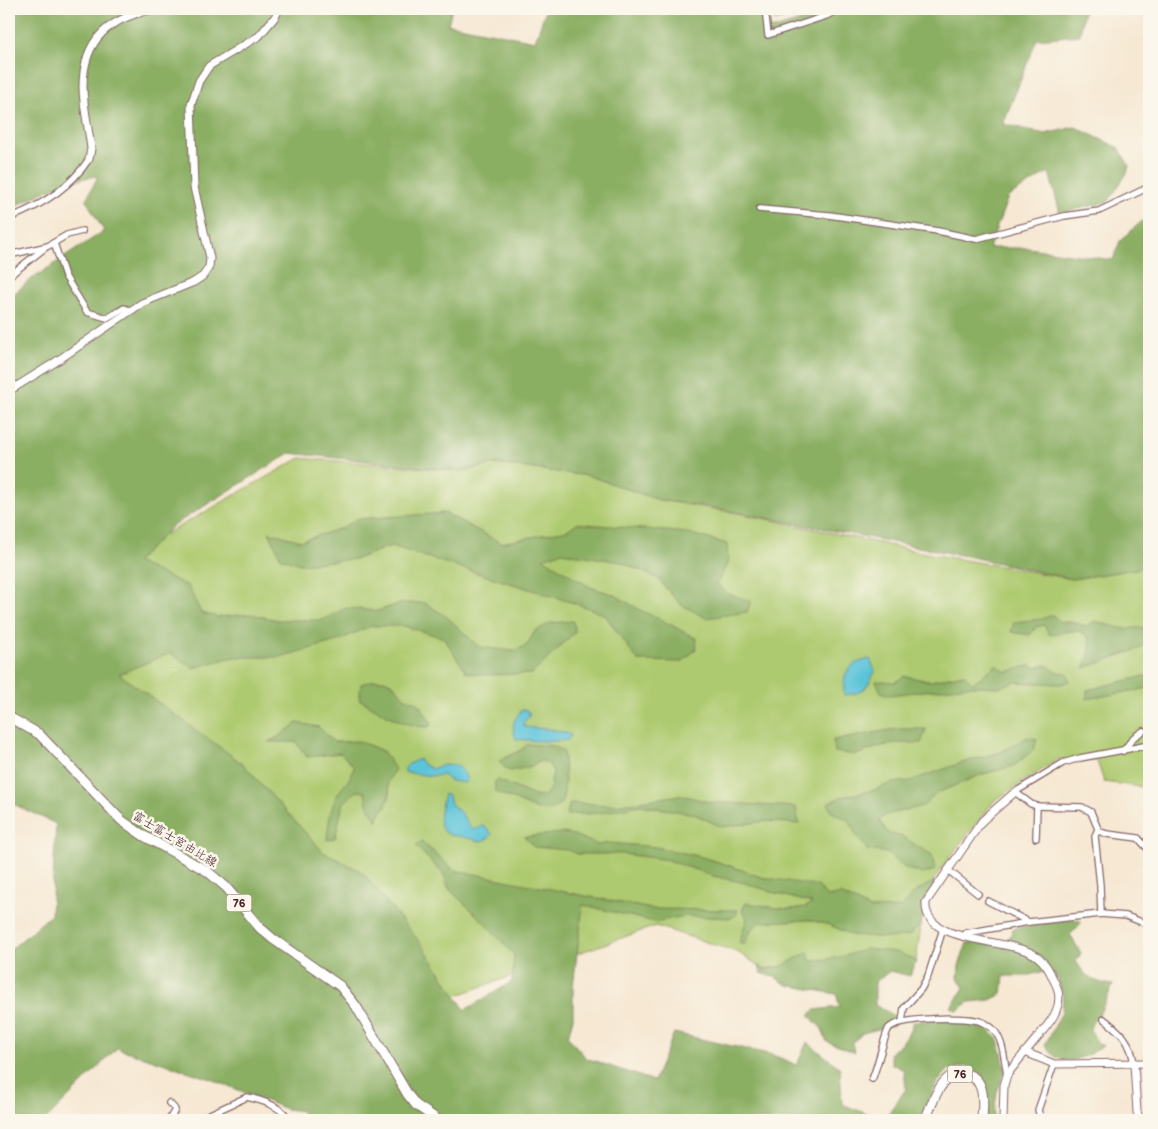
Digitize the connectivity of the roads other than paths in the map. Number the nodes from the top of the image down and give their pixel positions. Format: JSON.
{"nodes":[{"id":1,"x":154,"y":9,"type":"edge"},
{"id":2,"x":279,"y":9,"type":"edge"},
{"id":3,"x":765,"y":9,"type":"edge"},
{"id":4,"x":840,"y":9,"type":"edge"},
{"id":5,"x":89,"y":158,"type":"joint"},
{"id":6,"x":1149,"y":187,"type":"edge"},
{"id":7,"x":759,"y":209,"type":"dead end"},
{"id":8,"x":9,"y":218,"type":"edge"},
{"id":9,"x":82,"y":231,"type":"dead end"},
{"id":10,"x":51,"y":244,"type":"junction"},
{"id":11,"x":9,"y":255,"type":"edge"},
{"id":12,"x":9,"y":276,"type":"edge"},
{"id":13,"x":130,"y":310,"type":"junction"},
{"id":14,"x":9,"y":391,"type":"edge"},
{"id":15,"x":9,"y":717,"type":"edge"},
{"id":16,"x":1144,"y":731,"type":"dead end"},
{"id":17,"x":1149,"y":747,"type":"edge"},
{"id":18,"x":1123,"y":751,"type":"junction"},
{"id":19,"x":1016,"y":792,"type":"junction"},
{"id":20,"x":1036,"y":806,"type":"junction"},
{"id":21,"x":1098,"y":829,"type":"junction"},
{"id":22,"x":1036,"y":838,"type":"dead end"},
{"id":23,"x":1149,"y":850,"type":"edge"},
{"id":24,"x":948,"y":870,"type":"junction"},
{"id":25,"x":978,"y":894,"type":"dead end"},
{"id":26,"x":988,"y":901,"type":"dead end"},
{"id":27,"x":1101,"y":914,"type":"junction"},
{"id":28,"x":1030,"y":922,"type":"junction"},
{"id":29,"x":1149,"y":925,"type":"edge"},
{"id":30,"x":943,"y":929,"type":"junction"},
{"id":31,"x":963,"y":937,"type":"junction"},
{"id":32,"x":1104,"y":1019,"type":"dead end"},
{"id":33,"x":902,"y":1022,"type":"junction"},
{"id":34,"x":1025,"y":1052,"type":"junction"},
{"id":35,"x":1149,"y":1063,"type":"edge"},
{"id":36,"x":1054,"y":1064,"type":"junction"},
{"id":37,"x":1134,"y":1064,"type":"junction"},
{"id":38,"x":1007,"y":1074,"type":"junction"},
{"id":39,"x":872,"y":1079,"type":"dead end"},
{"id":40,"x":169,"y":1103,"type":"dead end"},
{"id":41,"x":288,"y":1118,"type":"edge"},
{"id":42,"x":80,"y":1120,"type":"edge"},
{"id":43,"x":86,"y":1120,"type":"edge"},
{"id":44,"x":169,"y":1120,"type":"edge"},
{"id":45,"x":197,"y":1120,"type":"edge"},
{"id":46,"x":278,"y":1120,"type":"edge"},
{"id":47,"x":438,"y":1120,"type":"edge"},
{"id":48,"x":925,"y":1120,"type":"edge"},
{"id":49,"x":982,"y":1120,"type":"edge"},
{"id":50,"x":1003,"y":1120,"type":"edge"},
{"id":51,"x":1043,"y":1120,"type":"edge"},
{"id":52,"x":1140,"y":1120,"type":"edge"}],
"edges":[{"from":1,"to":5,"type":"street"},
{"from":2,"to":13,"type":"street"},
{"from":3,"to":4,"type":"street"},
{"from":5,"to":8,"type":"street"},
{"from":6,"to":7,"type":"street"},
{"from":9,"to":10,"type":"street"},
{"from":10,"to":11,"type":"street"},
{"from":10,"to":12,"type":"street"},
{"from":10,"to":13,"type":"street"},
{"from":13,"to":14,"type":"street"},
{"from":15,"to":47,"type":"main road","name":"富士富士宮由比線","number":"76"},
{"from":16,"to":18,"type":"street"},
{"from":17,"to":18,"type":"street"},
{"from":18,"to":19,"type":"street"},
{"from":19,"to":20,"type":"street"},
{"from":19,"to":24,"type":"street"},
{"from":20,"to":21,"type":"street"},
{"from":20,"to":22,"type":"street"},
{"from":21,"to":23,"type":"street"},
{"from":21,"to":27,"type":"street"},
{"from":24,"to":25,"type":"street"},
{"from":24,"to":30,"type":"street"},
{"from":26,"to":28,"type":"street"},
{"from":27,"to":28,"type":"street"},
{"from":27,"to":29,"type":"street"},
{"from":28,"to":31,"type":"street"},
{"from":30,"to":31,"type":"street"},
{"from":30,"to":33,"type":"street"},
{"from":31,"to":34,"type":"street"},
{"from":32,"to":37,"type":"street"},
{"from":33,"to":38,"type":"street"},
{"from":33,"to":39,"type":"street"},
{"from":34,"to":36,"type":"street"},
{"from":34,"to":38,"type":"street"},
{"from":35,"to":37,"type":"street"},
{"from":36,"to":37,"type":"street"},
{"from":36,"to":51,"type":"street"},
{"from":37,"to":52,"type":"street"},
{"from":38,"to":50,"type":"street"},
{"from":40,"to":44,"type":"street"},
{"from":41,"to":45,"type":"street"},
{"from":41,"to":46,"type":"street"},
{"from":42,"to":43,"type":"street"},
{"from":48,"to":49,"type":"main road","number":"76"}]}
